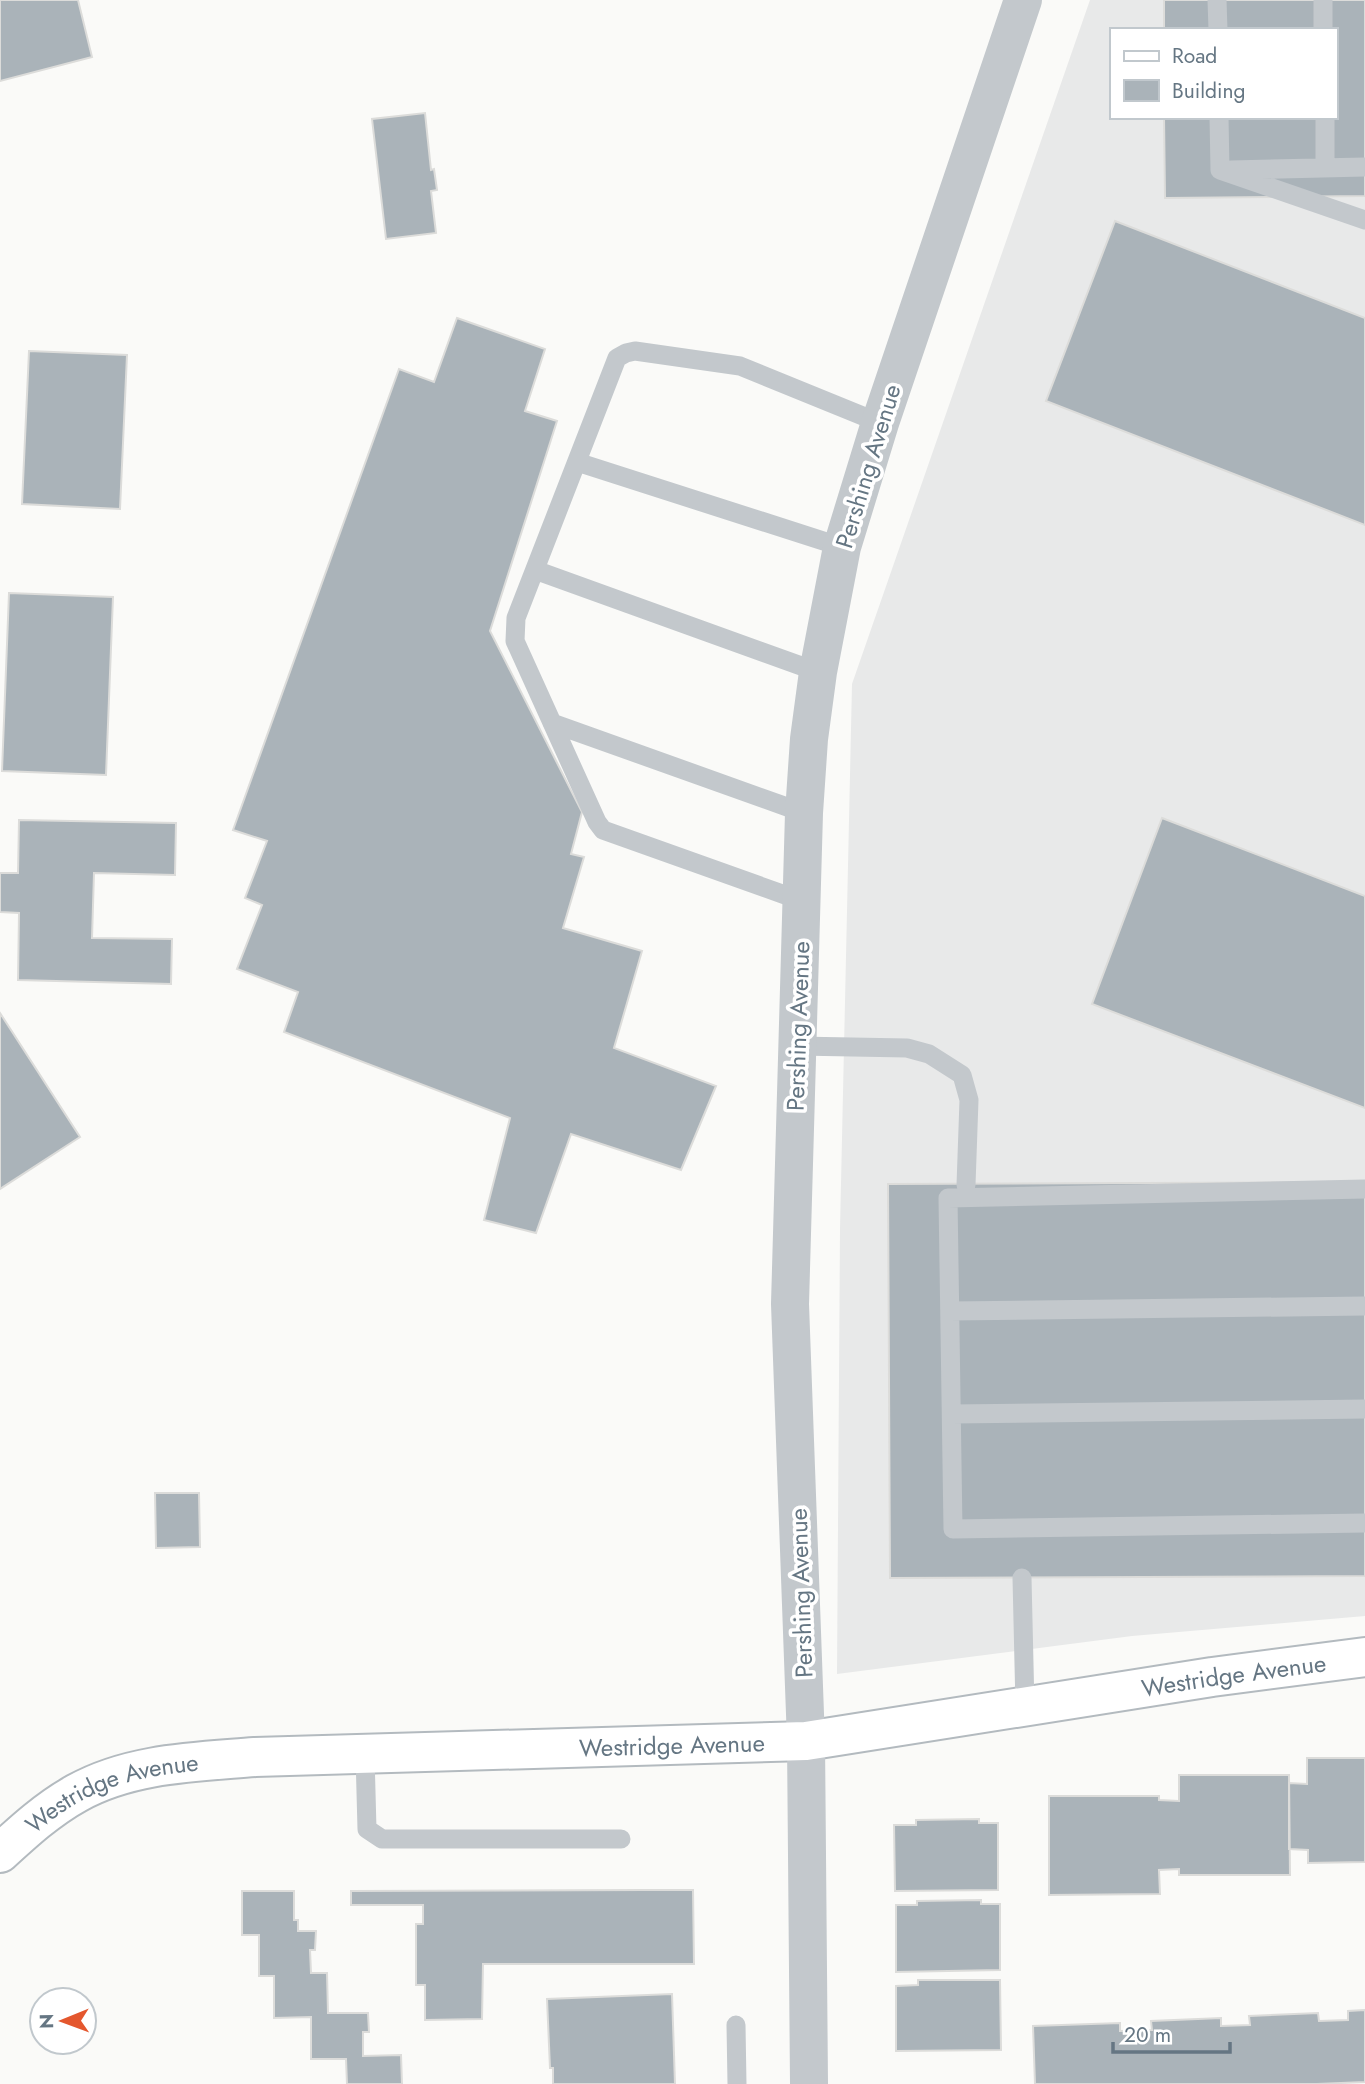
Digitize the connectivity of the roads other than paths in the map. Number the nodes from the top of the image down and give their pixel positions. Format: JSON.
{"nodes":[{"id":1,"x":1023,"y":0,"type":"edge"},
{"id":2,"x":1217,"y":0,"type":"edge"},
{"id":3,"x":1323,"y":0,"type":"edge"},
{"id":4,"x":1218,"y":28,"type":"edge"},
{"id":5,"x":1323,"y":28,"type":"edge"},
{"id":6,"x":1219,"y":119,"type":"edge"},
{"id":7,"x":1325,"y":119,"type":"edge"},
{"id":8,"x":1365,"y":167,"type":"edge"},
{"id":9,"x":1325,"y":168,"type":"junction"},
{"id":10,"x":1220,"y":170,"type":"junction"},
{"id":11,"x":1365,"y":220,"type":"edge"},
{"id":12,"x":880,"y":423,"type":"junction"},
{"id":13,"x":577,"y":462,"type":"junction"},
{"id":14,"x":842,"y":547,"type":"junction"},
{"id":15,"x":535,"y":570,"type":"junction"},
{"id":16,"x":818,"y":672,"type":"junction"},
{"id":17,"x":552,"y":723,"type":"junction"},
{"id":18,"x":804,"y":813,"type":"junction"},
{"id":19,"x":802,"y":901,"type":"junction"},
{"id":20,"x":797,"y":1046,"type":"junction"},
{"id":21,"x":966,"y":1185,"type":"dead end"},
{"id":22,"x":1365,"y":1189,"type":"edge"},
{"id":23,"x":1365,"y":1306,"type":"edge"},
{"id":24,"x":950,"y":1311,"type":"junction"},
{"id":25,"x":1365,"y":1409,"type":"edge"},
{"id":26,"x":952,"y":1414,"type":"junction"},
{"id":27,"x":1365,"y":1523,"type":"edge"},
{"id":28,"x":1022,"y":1578,"type":"dead end"},
{"id":29,"x":1365,"y":1657,"type":"edge"},
{"id":30,"x":1025,"y":1707,"type":"junction"},
{"id":31,"x":806,"y":1741,"type":"junction"},
{"id":32,"x":365,"y":1755,"type":"junction"},
{"id":33,"x":621,"y":1839,"type":"dead end"},
{"id":34,"x":0,"y":1853,"type":"edge"},
{"id":35,"x":736,"y":2025,"type":"dead end"},
{"id":36,"x":737,"y":2084,"type":"edge"},
{"id":37,"x":808,"y":2084,"type":"edge"}],
"edges":[{"from":1,"to":12,"type":"street","name":"Pershing Avenue"},
{"from":2,"to":4,"type":"lane"},
{"from":3,"to":5,"type":"lane"},
{"from":6,"to":10,"type":"lane"},
{"from":7,"to":9,"type":"lane"},
{"from":8,"to":9,"type":"lane"},
{"from":9,"to":10,"type":"lane"},
{"from":10,"to":11,"type":"lane"},
{"from":12,"to":13,"type":"lane"},
{"from":12,"to":14,"type":"street","name":"Pershing Avenue"},
{"from":13,"to":14,"type":"lane"},
{"from":13,"to":15,"type":"lane"},
{"from":14,"to":16,"type":"street","name":"Pershing Avenue"},
{"from":15,"to":16,"type":"lane"},
{"from":15,"to":17,"type":"lane"},
{"from":16,"to":18,"type":"street","name":"Pershing Avenue"},
{"from":17,"to":18,"type":"lane"},
{"from":17,"to":19,"type":"lane"},
{"from":18,"to":19,"type":"street","name":"Pershing Avenue"},
{"from":19,"to":20,"type":"street","name":"Pershing Avenue"},
{"from":20,"to":21,"type":"lane"},
{"from":20,"to":31,"type":"street","name":"Pershing Avenue"},
{"from":22,"to":24,"type":"lane"},
{"from":23,"to":24,"type":"lane"},
{"from":24,"to":26,"type":"lane"},
{"from":25,"to":26,"type":"lane"},
{"from":26,"to":27,"type":"lane"},
{"from":28,"to":30,"type":"lane"},
{"from":29,"to":30,"type":"street","name":"Westridge Avenue"},
{"from":30,"to":31,"type":"street","name":"Westridge Avenue"},
{"from":31,"to":32,"type":"street","name":"Westridge Avenue"},
{"from":31,"to":37,"type":"street","name":"Pershing Avenue"},
{"from":32,"to":33,"type":"lane"},
{"from":32,"to":34,"type":"street","name":"Westridge Avenue"},
{"from":35,"to":36,"type":"lane"}]}
